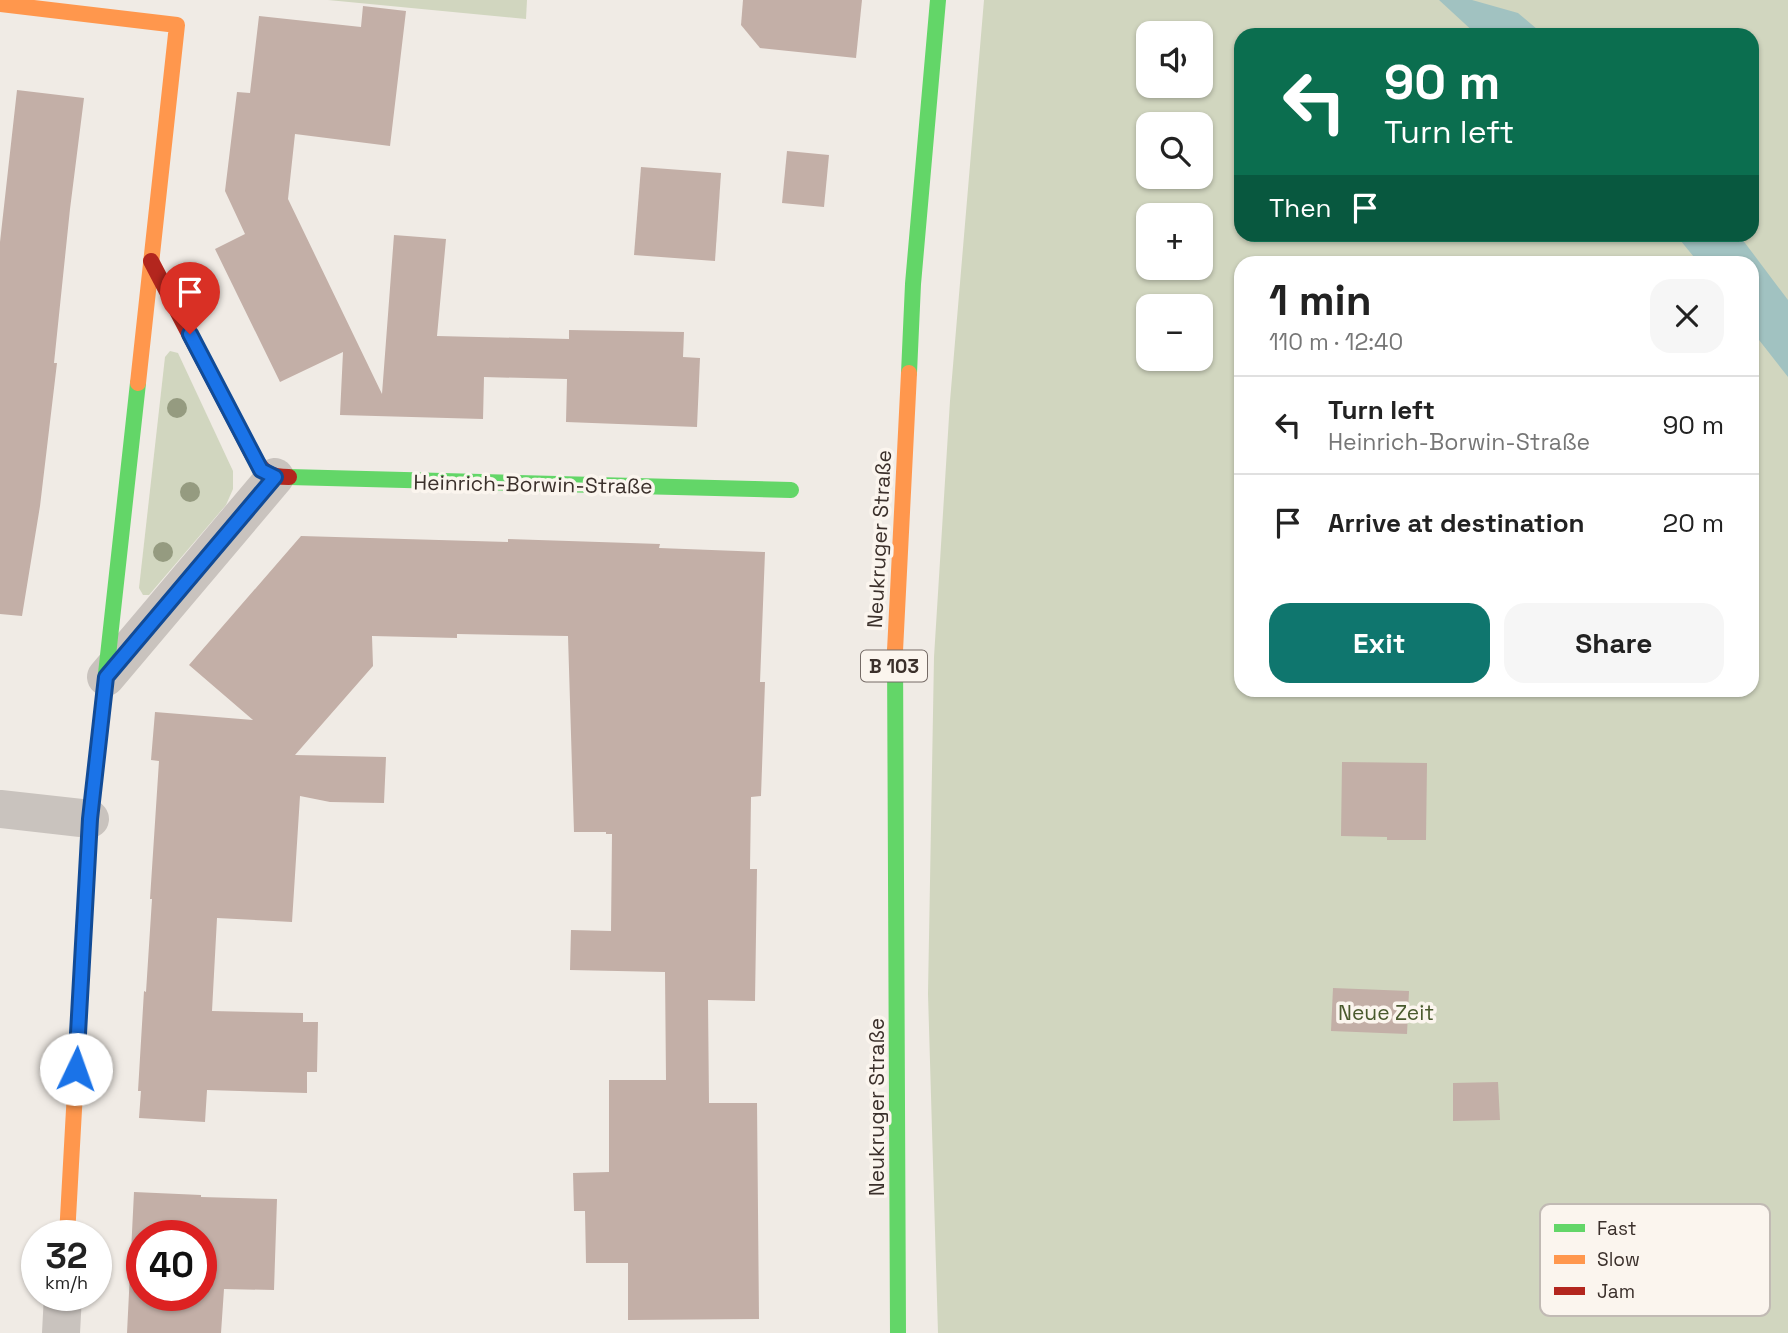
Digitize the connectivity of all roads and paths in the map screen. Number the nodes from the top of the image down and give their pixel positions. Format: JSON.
{"nodes":[{"id":1,"x":937,"y":0,"type":"edge"},
{"id":2,"x":0,"y":4,"type":"edge"},
{"id":3,"x":151,"y":261,"type":"junction"},
{"id":4,"x":275,"y":477,"type":"junction"},
{"id":5,"x":791,"y":490,"type":"dead end"},
{"id":6,"x":106,"y":677,"type":"junction"},
{"id":7,"x":0,"y":809,"type":"edge"},
{"id":8,"x":90,"y":819,"type":"junction"},
{"id":9,"x":68,"y":1220,"type":"edge"},
{"id":10,"x":62,"y":1311,"type":"edge"},
{"id":11,"x":61,"y":1333,"type":"edge"},
{"id":12,"x":898,"y":1333,"type":"edge"}],
"edges":[{"from":1,"to":12,"type":"street","name":"Neukruger Straße","number":"B 103"},
{"from":2,"to":3,"type":"street"},
{"from":3,"to":4,"type":"street"},
{"from":3,"to":6,"type":"street"},
{"from":4,"to":5,"type":"street","name":"Heinrich-Borwin-Straße"},
{"from":4,"to":6,"type":"street"},
{"from":6,"to":8,"type":"street"},
{"from":7,"to":8,"type":"street"},
{"from":8,"to":9,"type":"street"},
{"from":10,"to":11,"type":"street"}]}
